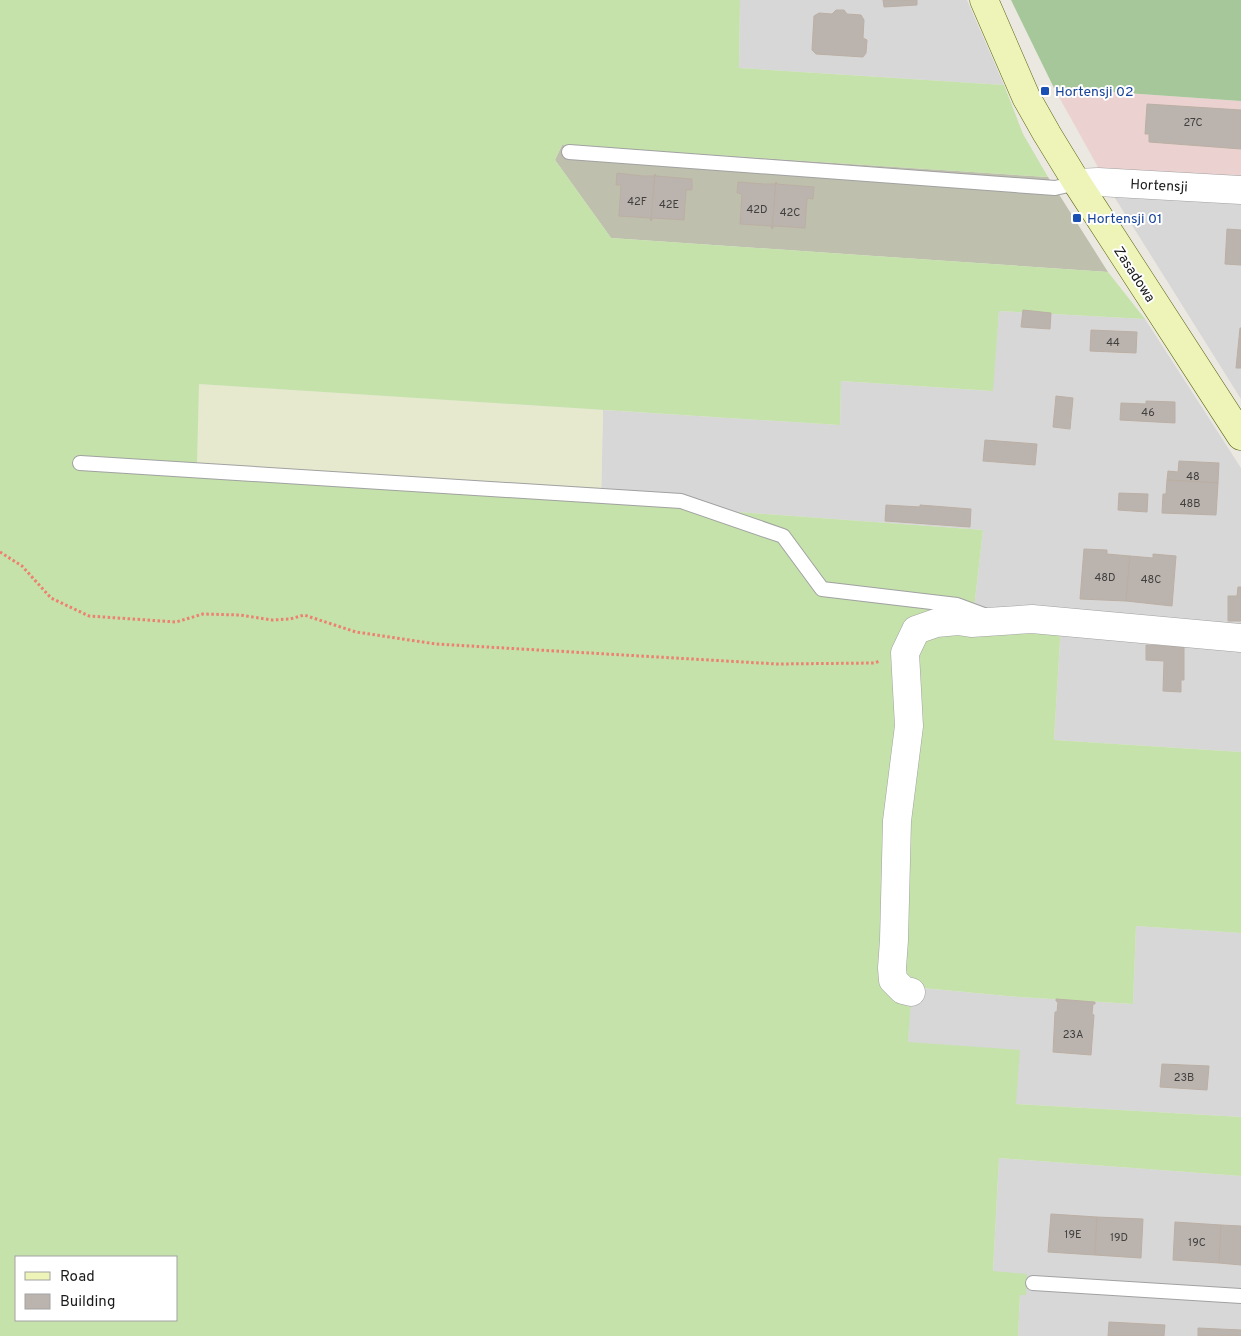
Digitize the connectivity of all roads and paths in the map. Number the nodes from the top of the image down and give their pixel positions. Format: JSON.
{"nodes":[{"id":1,"x":984,"y":0,"type":"edge"},
{"id":2,"x":569,"y":152,"type":"dead end"},
{"id":3,"x":1077,"y":183,"type":"junction"},
{"id":4,"x":1241,"y":190,"type":"edge"},
{"id":5,"x":1241,"y":436,"type":"edge"},
{"id":6,"x":80,"y":463,"type":"dead end"},
{"id":7,"x":0,"y":552,"type":"edge"},
{"id":8,"x":999,"y":620,"type":"junction"},
{"id":9,"x":1241,"y":638,"type":"edge"},
{"id":10,"x":905,"y":653,"type":"junction"},
{"id":11,"x":911,"y":992,"type":"dead end"},
{"id":12,"x":1033,"y":1283,"type":"dead end"},
{"id":13,"x":1241,"y":1296,"type":"edge"}],
"edges":[{"from":1,"to":3,"type":"street","name":"Zasadowa"},
{"from":2,"to":3,"type":"lane"},
{"from":3,"to":4,"type":"street","name":"Hortensji"},
{"from":3,"to":5,"type":"street","name":"Zasadowa"},
{"from":6,"to":8,"type":"lane"},
{"from":7,"to":10,"type":"path"},
{"from":8,"to":9,"type":"street"},
{"from":8,"to":10,"type":"street"},
{"from":10,"to":11,"type":"street"},
{"from":12,"to":13,"type":"lane"}]}
